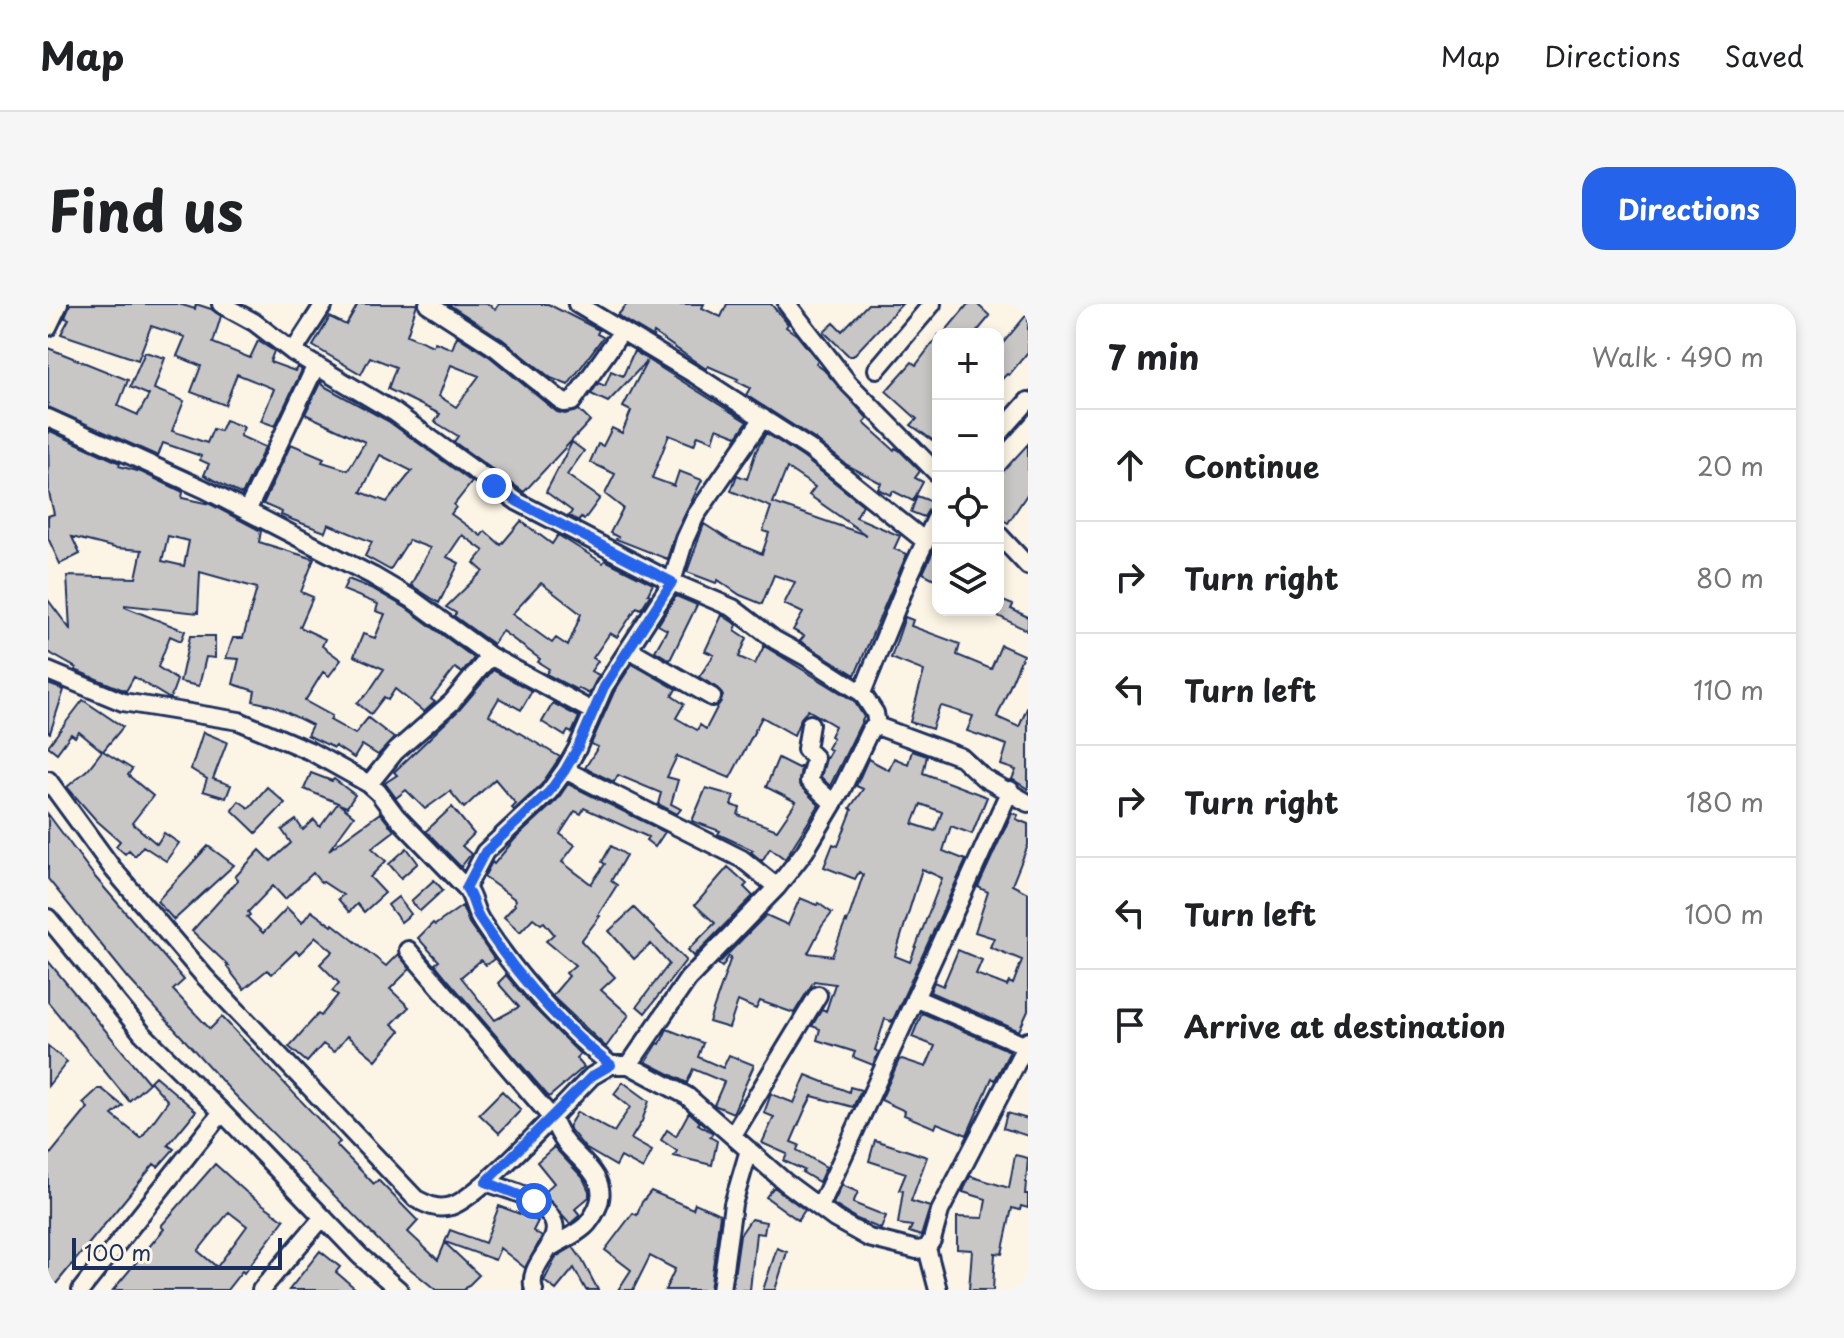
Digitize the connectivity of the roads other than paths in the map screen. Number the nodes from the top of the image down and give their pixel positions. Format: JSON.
{"nodes":[{"id":1,"x":59,"y":304,"type":"edge"},
{"id":2,"x":221,"y":304,"type":"edge"},
{"id":3,"x":324,"y":304,"type":"edge"},
{"id":4,"x":428,"y":304,"type":"edge"},
{"id":5,"x":787,"y":304,"type":"edge"},
{"id":6,"x":932,"y":304,"type":"edge"},
{"id":7,"x":587,"y":306,"type":"edge"},
{"id":8,"x":48,"y":327,"type":"edge"},
{"id":9,"x":622,"y":331,"type":"junction"},
{"id":10,"x":293,"y":352,"type":"junction"},
{"id":11,"x":316,"y":365,"type":"junction"},
{"id":12,"x":877,"y":369,"type":"dead end"},
{"id":13,"x":1028,"y":401,"type":"edge"},
{"id":14,"x":48,"y":418,"type":"edge"},
{"id":15,"x":763,"y":418,"type":"junction"},
{"id":16,"x":1004,"y":428,"type":"edge"},
{"id":17,"x":936,"y":472,"type":"edge"},
{"id":18,"x":247,"y":511,"type":"junction"},
{"id":19,"x":932,"y":526,"type":"edge"},
{"id":20,"x":1004,"y":540,"type":"edge"},
{"id":21,"x":925,"y":541,"type":"junction"},
{"id":22,"x":1028,"y":566,"type":"edge"},
{"id":23,"x":672,"y":582,"type":"junction"},
{"id":24,"x":629,"y":649,"type":"junction"},
{"id":25,"x":490,"y":656,"type":"junction"},
{"id":26,"x":48,"y":671,"type":"edge"},
{"id":27,"x":862,"y":693,"type":"junction"},
{"id":28,"x":712,"y":697,"type":"dead end"},
{"id":29,"x":592,"y":711,"type":"junction"},
{"id":30,"x":810,"y":724,"type":"dead end"},
{"id":31,"x":877,"y":726,"type":"junction"},
{"id":32,"x":565,"y":770,"type":"junction"},
{"id":33,"x":48,"y":780,"type":"edge"},
{"id":34,"x":369,"y":784,"type":"junction"},
{"id":35,"x":1022,"y":797,"type":"edge"},
{"id":36,"x":833,"y":803,"type":"junction"},
{"id":37,"x":777,"y":887,"type":"junction"},
{"id":38,"x":466,"y":888,"type":"junction"},
{"id":39,"x":48,"y":918,"type":"edge"},
{"id":40,"x":408,"y":950,"type":"dead end"},
{"id":41,"x":818,"y":995,"type":"dead end"},
{"id":42,"x":915,"y":998,"type":"junction"},
{"id":43,"x":1027,"y":1043,"type":"edge"},
{"id":44,"x":611,"y":1065,"type":"junction"},
{"id":45,"x":629,"y":1065,"type":"junction"},
{"id":46,"x":222,"y":1112,"type":"junction"},
{"id":47,"x":551,"y":1117,"type":"junction"},
{"id":48,"x":733,"y":1135,"type":"junction"},
{"id":49,"x":749,"y":1150,"type":"junction"},
{"id":50,"x":486,"y":1182,"type":"junction"},
{"id":51,"x":820,"y":1207,"type":"junction"},
{"id":52,"x":323,"y":1217,"type":"junction"},
{"id":53,"x":551,"y":1247,"type":"junction"},
{"id":54,"x":927,"y":1248,"type":"junction"},
{"id":55,"x":81,"y":1290,"type":"edge"},
{"id":56,"x":261,"y":1290,"type":"edge"},
{"id":57,"x":399,"y":1290,"type":"edge"},
{"id":58,"x":534,"y":1290,"type":"edge"},
{"id":59,"x":721,"y":1290,"type":"edge"},
{"id":60,"x":938,"y":1290,"type":"edge"}],
"edges":[{"from":1,"to":8,"type":"street"},
{"from":2,"to":10,"type":"street"},
{"from":3,"to":10,"type":"street"},
{"from":4,"to":9,"type":"street"},
{"from":5,"to":17,"type":"street"},
{"from":6,"to":12,"type":"street"},
{"from":7,"to":9,"type":"street"},
{"from":9,"to":15,"type":"street"},
{"from":10,"to":11,"type":"street"},
{"from":11,"to":18,"type":"street"},
{"from":11,"to":23,"type":"street"},
{"from":13,"to":16,"type":"street"},
{"from":14,"to":18,"type":"street"},
{"from":15,"to":21,"type":"street"},
{"from":15,"to":23,"type":"street"},
{"from":18,"to":25,"type":"street"},
{"from":19,"to":21,"type":"street"},
{"from":20,"to":22,"type":"street"},
{"from":21,"to":27,"type":"street"},
{"from":23,"to":24,"type":"street"},
{"from":23,"to":27,"type":"street"},
{"from":24,"to":28,"type":"street"},
{"from":24,"to":29,"type":"street"},
{"from":25,"to":29,"type":"street"},
{"from":25,"to":34,"type":"street"},
{"from":26,"to":34,"type":"street"},
{"from":27,"to":31,"type":"street"},
{"from":29,"to":32,"type":"street"},
{"from":30,"to":36,"type":"street"},
{"from":31,"to":35,"type":"street"},
{"from":31,"to":36,"type":"street"},
{"from":32,"to":37,"type":"street"},
{"from":32,"to":38,"type":"street"},
{"from":33,"to":50,"type":"street"},
{"from":34,"to":38,"type":"street"},
{"from":35,"to":42,"type":"street"},
{"from":36,"to":37,"type":"street"},
{"from":37,"to":45,"type":"street"},
{"from":38,"to":44,"type":"street"},
{"from":39,"to":46,"type":"street"},
{"from":40,"to":47,"type":"street"},
{"from":41,"to":48,"type":"street"},
{"from":42,"to":43,"type":"street"},
{"from":42,"to":51,"type":"street"},
{"from":43,"to":54,"type":"street"},
{"from":44,"to":45,"type":"street"},
{"from":44,"to":47,"type":"street"},
{"from":45,"to":48,"type":"street"},
{"from":46,"to":52,"type":"street"},
{"from":46,"to":55,"type":"street"},
{"from":47,"to":50,"type":"street"},
{"from":47,"to":53,"type":"street"},
{"from":48,"to":49,"type":"street"},
{"from":49,"to":51,"type":"street"},
{"from":49,"to":59,"type":"street"},
{"from":50,"to":53,"type":"street"},
{"from":51,"to":54,"type":"street"},
{"from":52,"to":56,"type":"street"},
{"from":52,"to":57,"type":"street"},
{"from":53,"to":58,"type":"street"},
{"from":54,"to":60,"type":"street"}]}
